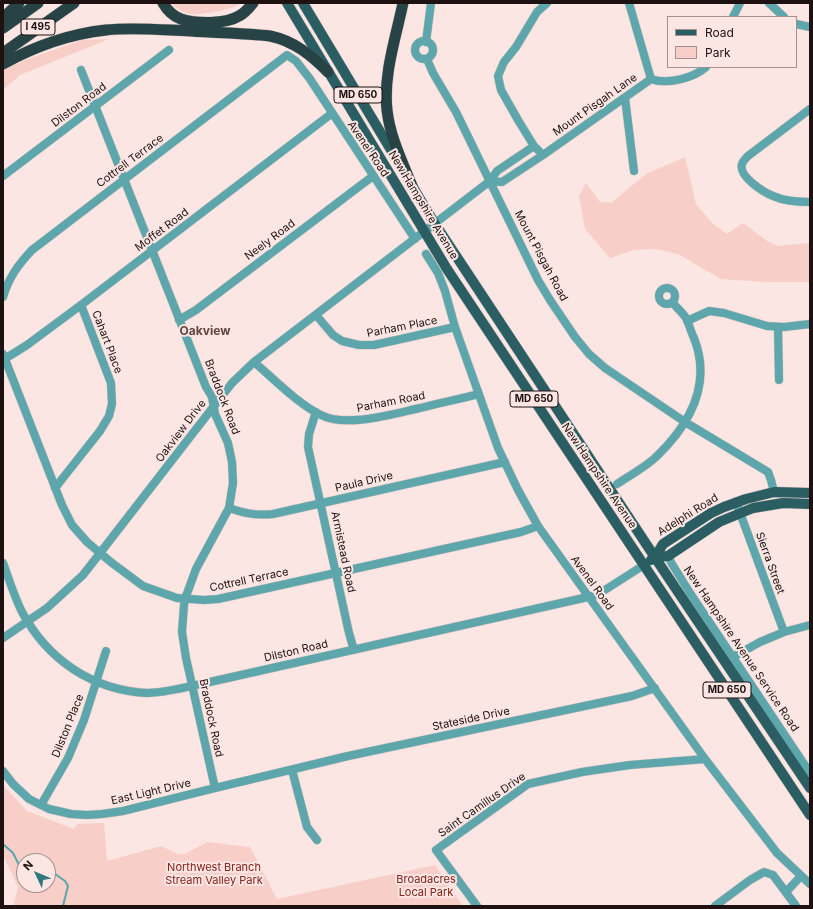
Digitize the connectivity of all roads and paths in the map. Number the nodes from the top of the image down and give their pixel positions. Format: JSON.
{"nodes":[{"id":1,"x":19,"y":3,"type":"edge"},
{"id":2,"x":38,"y":3,"type":"edge"},
{"id":3,"x":74,"y":3,"type":"edge"},
{"id":4,"x":163,"y":3,"type":"edge"},
{"id":5,"x":253,"y":3,"type":"edge"},
{"id":6,"x":287,"y":3,"type":"edge"},
{"id":7,"x":303,"y":3,"type":"edge"},
{"id":8,"x":403,"y":3,"type":"edge"},
{"id":9,"x":431,"y":3,"type":"edge"},
{"id":10,"x":547,"y":3,"type":"edge"},
{"id":11,"x":629,"y":3,"type":"edge"},
{"id":12,"x":740,"y":3,"type":"edge"},
{"id":13,"x":769,"y":3,"type":"edge"},
{"id":14,"x":734,"y":16,"type":"edge"},
{"id":15,"x":783,"y":16,"type":"edge"},
{"id":16,"x":3,"y":18,"type":"edge"},
{"id":17,"x":797,"y":24,"type":"edge"},
{"id":18,"x":810,"y":27,"type":"edge"},
{"id":19,"x":3,"y":28,"type":"edge"},
{"id":20,"x":426,"y":42,"type":"junction"},
{"id":21,"x":169,"y":50,"type":"dead end"},
{"id":22,"x":3,"y":52,"type":"edge"},
{"id":23,"x":287,"y":55,"type":"joint"},
{"id":24,"x":427,"y":59,"type":"junction"},
{"id":25,"x":3,"y":64,"type":"edge"},
{"id":26,"x":705,"y":68,"type":"edge"},
{"id":27,"x":82,"y":70,"type":"dead end"},
{"id":28,"x":328,"y":72,"type":"junction"},
{"id":29,"x":651,"y":79,"type":"junction"},
{"id":30,"x":625,"y":98,"type":"junction"},
{"id":31,"x":96,"y":106,"type":"junction"},
{"id":32,"x":810,"y":109,"type":"edge"},
{"id":33,"x":331,"y":114,"type":"junction"},
{"id":34,"x":534,"y":146,"type":"junction"},
{"id":35,"x":543,"y":155,"type":"junction"},
{"id":36,"x":634,"y":171,"type":"dead end"},
{"id":37,"x":3,"y":176,"type":"edge"},
{"id":38,"x":373,"y":176,"type":"junction"},
{"id":39,"x":124,"y":179,"type":"junction"},
{"id":40,"x":490,"y":181,"type":"junction"},
{"id":41,"x":412,"y":186,"type":"junction"},
{"id":42,"x":810,"y":202,"type":"edge"},
{"id":43,"x":435,"y":224,"type":"junction"},
{"id":44,"x":424,"y":232,"type":"junction"},
{"id":45,"x":415,"y":239,"type":"junction"},
{"id":46,"x":152,"y":251,"type":"junction"},
{"id":47,"x":426,"y":254,"type":"dead end"},
{"id":48,"x":3,"y":297,"type":"edge"},
{"id":49,"x":672,"y":302,"type":"dead end"},
{"id":50,"x":81,"y":305,"type":"junction"},
{"id":51,"x":316,"y":315,"type":"junction"},
{"id":52,"x":179,"y":320,"type":"junction"},
{"id":53,"x":687,"y":321,"type":"junction"},
{"id":54,"x":810,"y":324,"type":"edge"},
{"id":55,"x":778,"y":327,"type":"junction"},
{"id":56,"x":455,"y":328,"type":"junction"},
{"id":57,"x":4,"y":358,"type":"edge"},
{"id":58,"x":254,"y":362,"type":"junction"},
{"id":59,"x":779,"y":380,"type":"dead end"},
{"id":60,"x":479,"y":394,"type":"junction"},
{"id":61,"x":214,"y":406,"type":"junction"},
{"id":62,"x":316,"y":412,"type":"junction"},
{"id":63,"x":685,"y":422,"type":"junction"},
{"id":64,"x":504,"y":462,"type":"junction"},
{"id":65,"x":617,"y":484,"type":"dead end"},
{"id":66,"x":55,"y":488,"type":"junction"},
{"id":67,"x":774,"y":492,"type":"junction"},
{"id":68,"x":810,"y":493,"type":"edge"},
{"id":69,"x":736,"y":502,"type":"junction"},
{"id":70,"x":321,"y":503,"type":"junction"},
{"id":71,"x":810,"y":504,"type":"edge"},
{"id":72,"x":229,"y":508,"type":"junction"},
{"id":73,"x":740,"y":512,"type":"junction"},
{"id":74,"x":538,"y":526,"type":"junction"},
{"id":75,"x":101,"y":554,"type":"junction"},
{"id":76,"x":668,"y":556,"type":"junction"},
{"id":77,"x":655,"y":557,"type":"junction"},
{"id":78,"x":3,"y":563,"type":"edge"},
{"id":79,"x":644,"y":565,"type":"junction"},
{"id":80,"x":336,"y":572,"type":"junction"},
{"id":81,"x":588,"y":597,"type":"junction"},
{"id":82,"x":185,"y":599,"type":"junction"},
{"id":83,"x":29,"y":621,"type":"junction"},
{"id":84,"x":810,"y":625,"type":"edge"},
{"id":85,"x":784,"y":632,"type":"junction"},
{"id":86,"x":3,"y":638,"type":"edge"},
{"id":87,"x":354,"y":650,"type":"junction"},
{"id":88,"x":106,"y":651,"type":"dead end"},
{"id":89,"x":733,"y":657,"type":"junction"},
{"id":90,"x":96,"y":682,"type":"junction"},
{"id":91,"x":192,"y":686,"type":"junction"},
{"id":92,"x":655,"y":688,"type":"junction"},
{"id":93,"x":705,"y":759,"type":"junction"},
{"id":94,"x":3,"y":770,"type":"edge"},
{"id":95,"x":292,"y":770,"type":"junction"},
{"id":96,"x":810,"y":773,"type":"edge"},
{"id":97,"x":215,"y":788,"type":"junction"},
{"id":98,"x":810,"y":788,"type":"edge"},
{"id":99,"x":41,"y":805,"type":"junction"},
{"id":100,"x":810,"y":815,"type":"edge"},
{"id":101,"x":317,"y":840,"type":"dead end"},
{"id":102,"x":801,"y":876,"type":"junction"},
{"id":103,"x":810,"y":884,"type":"edge"},
{"id":104,"x":786,"y":892,"type":"junction"},
{"id":105,"x":477,"y":906,"type":"edge"},
{"id":106,"x":715,"y":906,"type":"edge"},
{"id":107,"x":796,"y":906,"type":"edge"}],
"edges":[{"from":1,"to":16,"type":"highway"},
{"from":2,"to":19,"type":"highway","number":"I 495"},
{"from":3,"to":22,"type":"highway","number":"I 495"},
{"from":4,"to":5,"type":"highway"},
{"from":6,"to":28,"type":"main road","name":"New Hampshire Avenue","number":"MD 650"},
{"from":7,"to":41,"type":"main road","name":"New Hampshire Avenue","number":"MD 650"},
{"from":8,"to":41,"type":"highway"},
{"from":9,"to":20,"type":"street"},
{"from":10,"to":34,"type":"street"},
{"from":11,"to":29,"type":"street"},
{"from":12,"to":14,"type":"street"},
{"from":13,"to":15,"type":"street"},
{"from":17,"to":18,"type":"street"},
{"from":20,"to":24,"type":"street"},
{"from":20,"to":24,"type":"street"},
{"from":21,"to":31,"type":"street","name":"Dilston Road"},
{"from":23,"to":33,"type":"street","name":"Avenel Road"},
{"from":23,"to":39,"type":"street","name":"Cottrell Terrace"},
{"from":24,"to":40,"type":"street","name":"Mount Pisgah Road"},
{"from":25,"to":28,"type":"highway"},
{"from":26,"to":29,"type":"street","name":"Mount Pisgah Lane"},
{"from":27,"to":31,"type":"street","name":"Braddock Road"},
{"from":28,"to":44,"type":"main road","name":"New Hampshire Avenue","number":"MD 650"},
{"from":29,"to":30,"type":"street","name":"Mount Pisgah Lane"},
{"from":30,"to":35,"type":"street","name":"Mount Pisgah Lane"},
{"from":30,"to":36,"type":"street"},
{"from":31,"to":37,"type":"street","name":"Dilston Road"},
{"from":31,"to":39,"type":"street","name":"Braddock Road"},
{"from":32,"to":42,"type":"street"},
{"from":33,"to":38,"type":"street","name":"Avenel Road"},
{"from":33,"to":46,"type":"street","name":"Moffet Road"},
{"from":34,"to":35,"type":"street"},
{"from":34,"to":40,"type":"street"},
{"from":35,"to":40,"type":"street","name":"Mount Pisgah Lane"},
{"from":38,"to":45,"type":"street","name":"Avenel Road"},
{"from":38,"to":52,"type":"street","name":"Neely Road"},
{"from":39,"to":46,"type":"street","name":"Braddock Road"},
{"from":39,"to":48,"type":"street","name":"Cottrell Terrace"},
{"from":40,"to":43,"type":"street","name":"Oakview Drive"},
{"from":40,"to":63,"type":"street","name":"Mount Pisgah Road"},
{"from":41,"to":43,"type":"main road","name":"New Hampshire Avenue","number":"MD 650"},
{"from":43,"to":44,"type":"street","name":"Oakview Drive"},
{"from":43,"to":77,"type":"main road","name":"New Hampshire Avenue","number":"MD 650"},
{"from":44,"to":45,"type":"street","name":"Oakview Drive"},
{"from":44,"to":79,"type":"main road","name":"New Hampshire Avenue","number":"MD 650"},
{"from":45,"to":51,"type":"street","name":"Oakview Drive"},
{"from":46,"to":50,"type":"street","name":"Moffet Road"},
{"from":46,"to":52,"type":"street","name":"Braddock Road"},
{"from":47,"to":56,"type":"street","name":"Avenel Road"},
{"from":49,"to":53,"type":"street"},
{"from":50,"to":57,"type":"street","name":"Moffet Road"},
{"from":50,"to":66,"type":"street","name":"Cahart Place"},
{"from":51,"to":56,"type":"street","name":"Parham Place"},
{"from":51,"to":58,"type":"street","name":"Oakview Drive"},
{"from":52,"to":61,"type":"street","name":"Braddock Road"},
{"from":53,"to":55,"type":"street"},
{"from":53,"to":63,"type":"street"},
{"from":54,"to":55,"type":"street"},
{"from":55,"to":59,"type":"street"},
{"from":56,"to":60,"type":"street","name":"Avenel Road"},
{"from":57,"to":66,"type":"street","name":"Cottrell Terrace"},
{"from":58,"to":61,"type":"street","name":"Oakview Drive"},
{"from":58,"to":62,"type":"street","name":"Parham Road"},
{"from":60,"to":62,"type":"street","name":"Parham Road"},
{"from":60,"to":64,"type":"street","name":"Avenel Road"},
{"from":61,"to":72,"type":"street","name":"Braddock Road"},
{"from":61,"to":75,"type":"street","name":"Oakview Drive"},
{"from":62,"to":70,"type":"street","name":"Armistead Road"},
{"from":63,"to":65,"type":"street"},
{"from":63,"to":67,"type":"street","name":"Mount Pisgah Road"},
{"from":64,"to":70,"type":"street","name":"Paula Drive"},
{"from":64,"to":74,"type":"street","name":"Avenel Road"},
{"from":66,"to":75,"type":"street","name":"Cottrell Terrace"},
{"from":67,"to":68,"type":"main road","name":"Adelphi Road"},
{"from":67,"to":69,"type":"main road","name":"Adelphi Road"},
{"from":69,"to":73,"type":"street","name":"Sierra Street"},
{"from":69,"to":77,"type":"main road","name":"Adelphi Road"},
{"from":70,"to":72,"type":"street","name":"Paula Drive"},
{"from":70,"to":80,"type":"street","name":"Armistead Road"},
{"from":71,"to":73,"type":"main road","name":"Adelphi Road"},
{"from":72,"to":82,"type":"street","name":"Braddock Road"},
{"from":73,"to":76,"type":"main road","name":"Adelphi Road"},
{"from":73,"to":85,"type":"street","name":"Sierra Street"},
{"from":74,"to":80,"type":"street","name":"Cottrell Terrace"},
{"from":74,"to":81,"type":"street","name":"Avenel Road"},
{"from":75,"to":82,"type":"street","name":"Cottrell Terrace"},
{"from":75,"to":83,"type":"street","name":"Oakview Drive"},
{"from":76,"to":77,"type":"main road","name":"Adelphi Road"},
{"from":76,"to":89,"type":"street","name":"New Hampshire Avenue Service Road"},
{"from":77,"to":79,"type":"main road","name":"Adelphi Road"},
{"from":77,"to":98,"type":"main road","name":"New Hampshire Avenue","number":"MD 650"},
{"from":78,"to":83,"type":"street","name":"Dilston Road"},
{"from":79,"to":81,"type":"street","name":"Dilston Road"},
{"from":79,"to":100,"type":"main road","name":"New Hampshire Avenue","number":"MD 650"},
{"from":80,"to":82,"type":"street","name":"Cottrell Terrace"},
{"from":80,"to":87,"type":"street","name":"Armistead Road"},
{"from":81,"to":87,"type":"street","name":"Dilston Road"},
{"from":81,"to":92,"type":"street","name":"Avenel Road"},
{"from":82,"to":91,"type":"street","name":"Braddock Road"},
{"from":83,"to":86,"type":"street","name":"Oakview Drive"},
{"from":83,"to":90,"type":"street","name":"Dilston Road"},
{"from":84,"to":85,"type":"street"},
{"from":85,"to":89,"type":"street"},
{"from":87,"to":91,"type":"street","name":"Dilston Road"},
{"from":88,"to":90,"type":"street","name":"Dilston Place"},
{"from":89,"to":96,"type":"street","name":"New Hampshire Avenue Service Road"},
{"from":90,"to":91,"type":"street","name":"Dilston Road"},
{"from":90,"to":99,"type":"street","name":"Dilston Place"},
{"from":91,"to":97,"type":"street","name":"Braddock Road"},
{"from":92,"to":93,"type":"street","name":"Avenel Road"},
{"from":92,"to":95,"type":"street","name":"Stateside Drive"},
{"from":93,"to":102,"type":"street","name":"Avenel Road"},
{"from":93,"to":105,"type":"street","name":"Saint Camillus Drive"},
{"from":94,"to":99,"type":"street","name":"East Light Drive"},
{"from":95,"to":97,"type":"street","name":"East Light Drive"},
{"from":95,"to":101,"type":"street"},
{"from":97,"to":99,"type":"street","name":"East Light Drive"},
{"from":102,"to":103,"type":"street","name":"Avenel Road"},
{"from":102,"to":104,"type":"street"},
{"from":104,"to":106,"type":"street"},
{"from":104,"to":107,"type":"street"}]}
